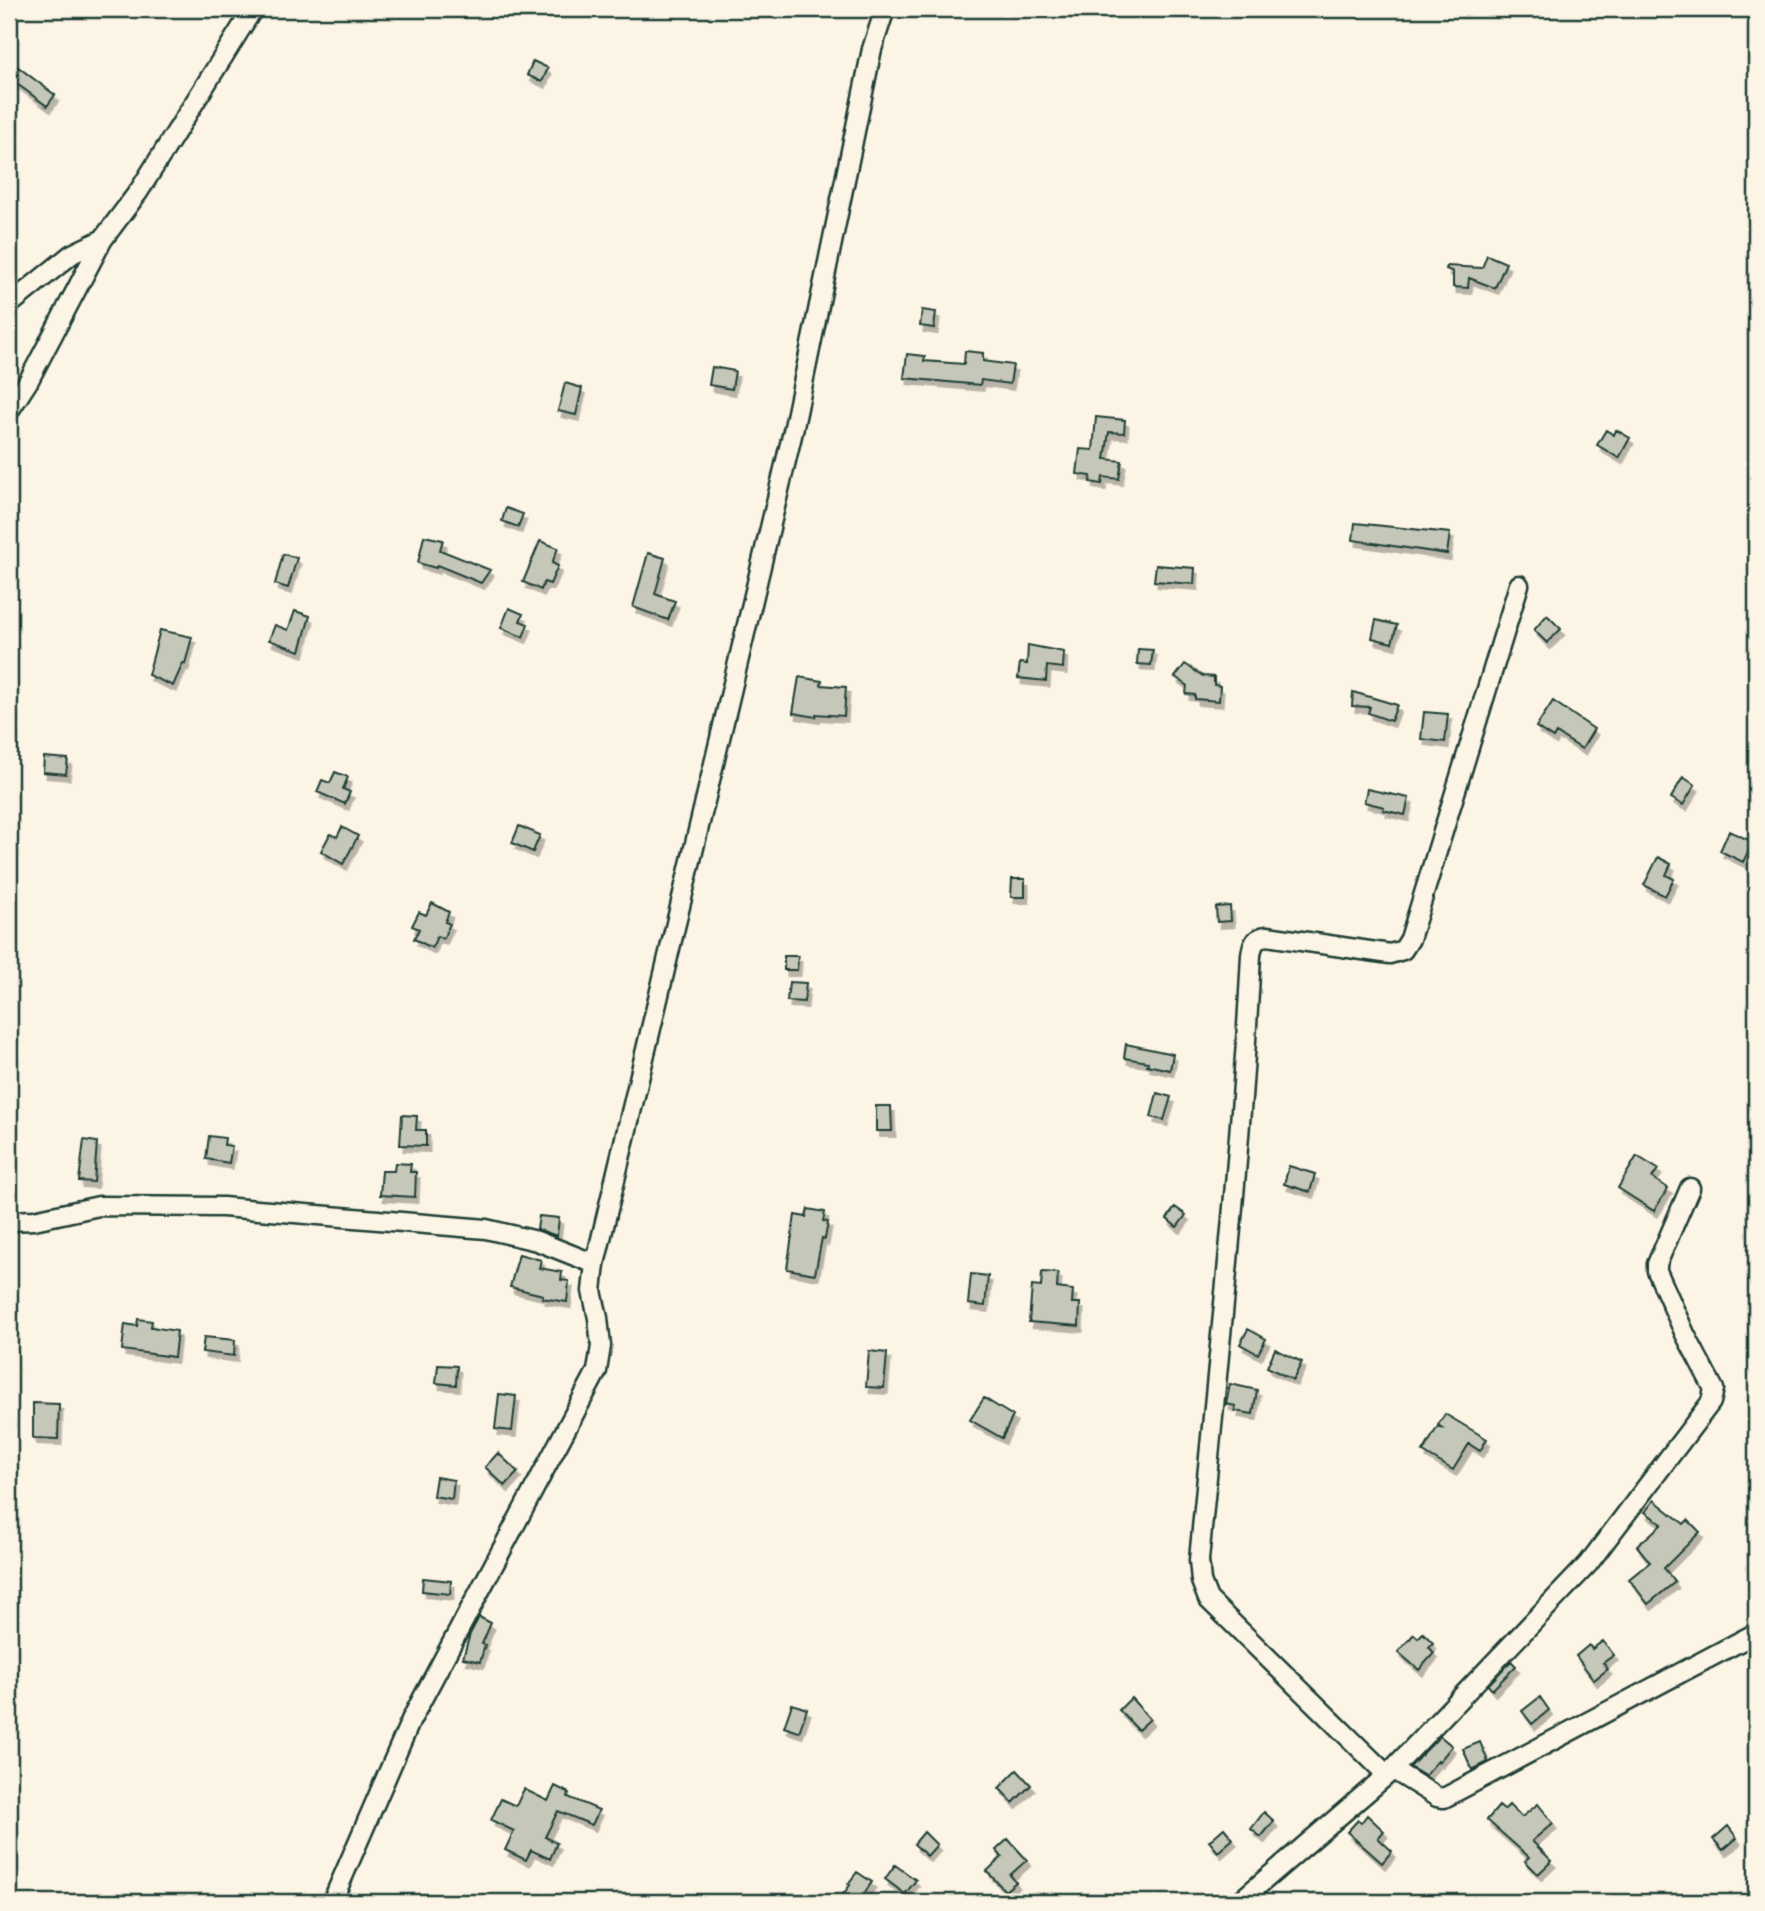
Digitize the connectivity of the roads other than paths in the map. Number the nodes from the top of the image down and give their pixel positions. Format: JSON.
{"nodes":[{"id":1,"x":253,"y":9,"type":"edge"},
{"id":2,"x":885,"y":9,"type":"edge"},
{"id":3,"x":103,"y":239,"type":"junction"},
{"id":4,"x":9,"y":305,"type":"edge"},
{"id":5,"x":9,"y":411,"type":"edge"},
{"id":6,"x":1519,"y":584,"type":"dead end"},
{"id":7,"x":1690,"y":1188,"type":"dead end"},
{"id":8,"x":9,"y":1221,"type":"edge"},
{"id":9,"x":595,"y":1264,"type":"junction"},
{"id":10,"x":1756,"y":1633,"type":"edge"},
{"id":11,"x":1389,"y":1772,"type":"junction"},
{"id":12,"x":332,"y":1902,"type":"edge"},
{"id":13,"x":1239,"y":1902,"type":"edge"}],
"edges":[{"from":1,"to":3,"type":"street"},
{"from":2,"to":9,"type":"street"},
{"from":3,"to":4,"type":"street"},
{"from":3,"to":5,"type":"street"},
{"from":6,"to":11,"type":"street"},
{"from":7,"to":11,"type":"street"},
{"from":8,"to":9,"type":"street"},
{"from":9,"to":12,"type":"street"},
{"from":10,"to":11,"type":"street"},
{"from":11,"to":13,"type":"street"}]}
